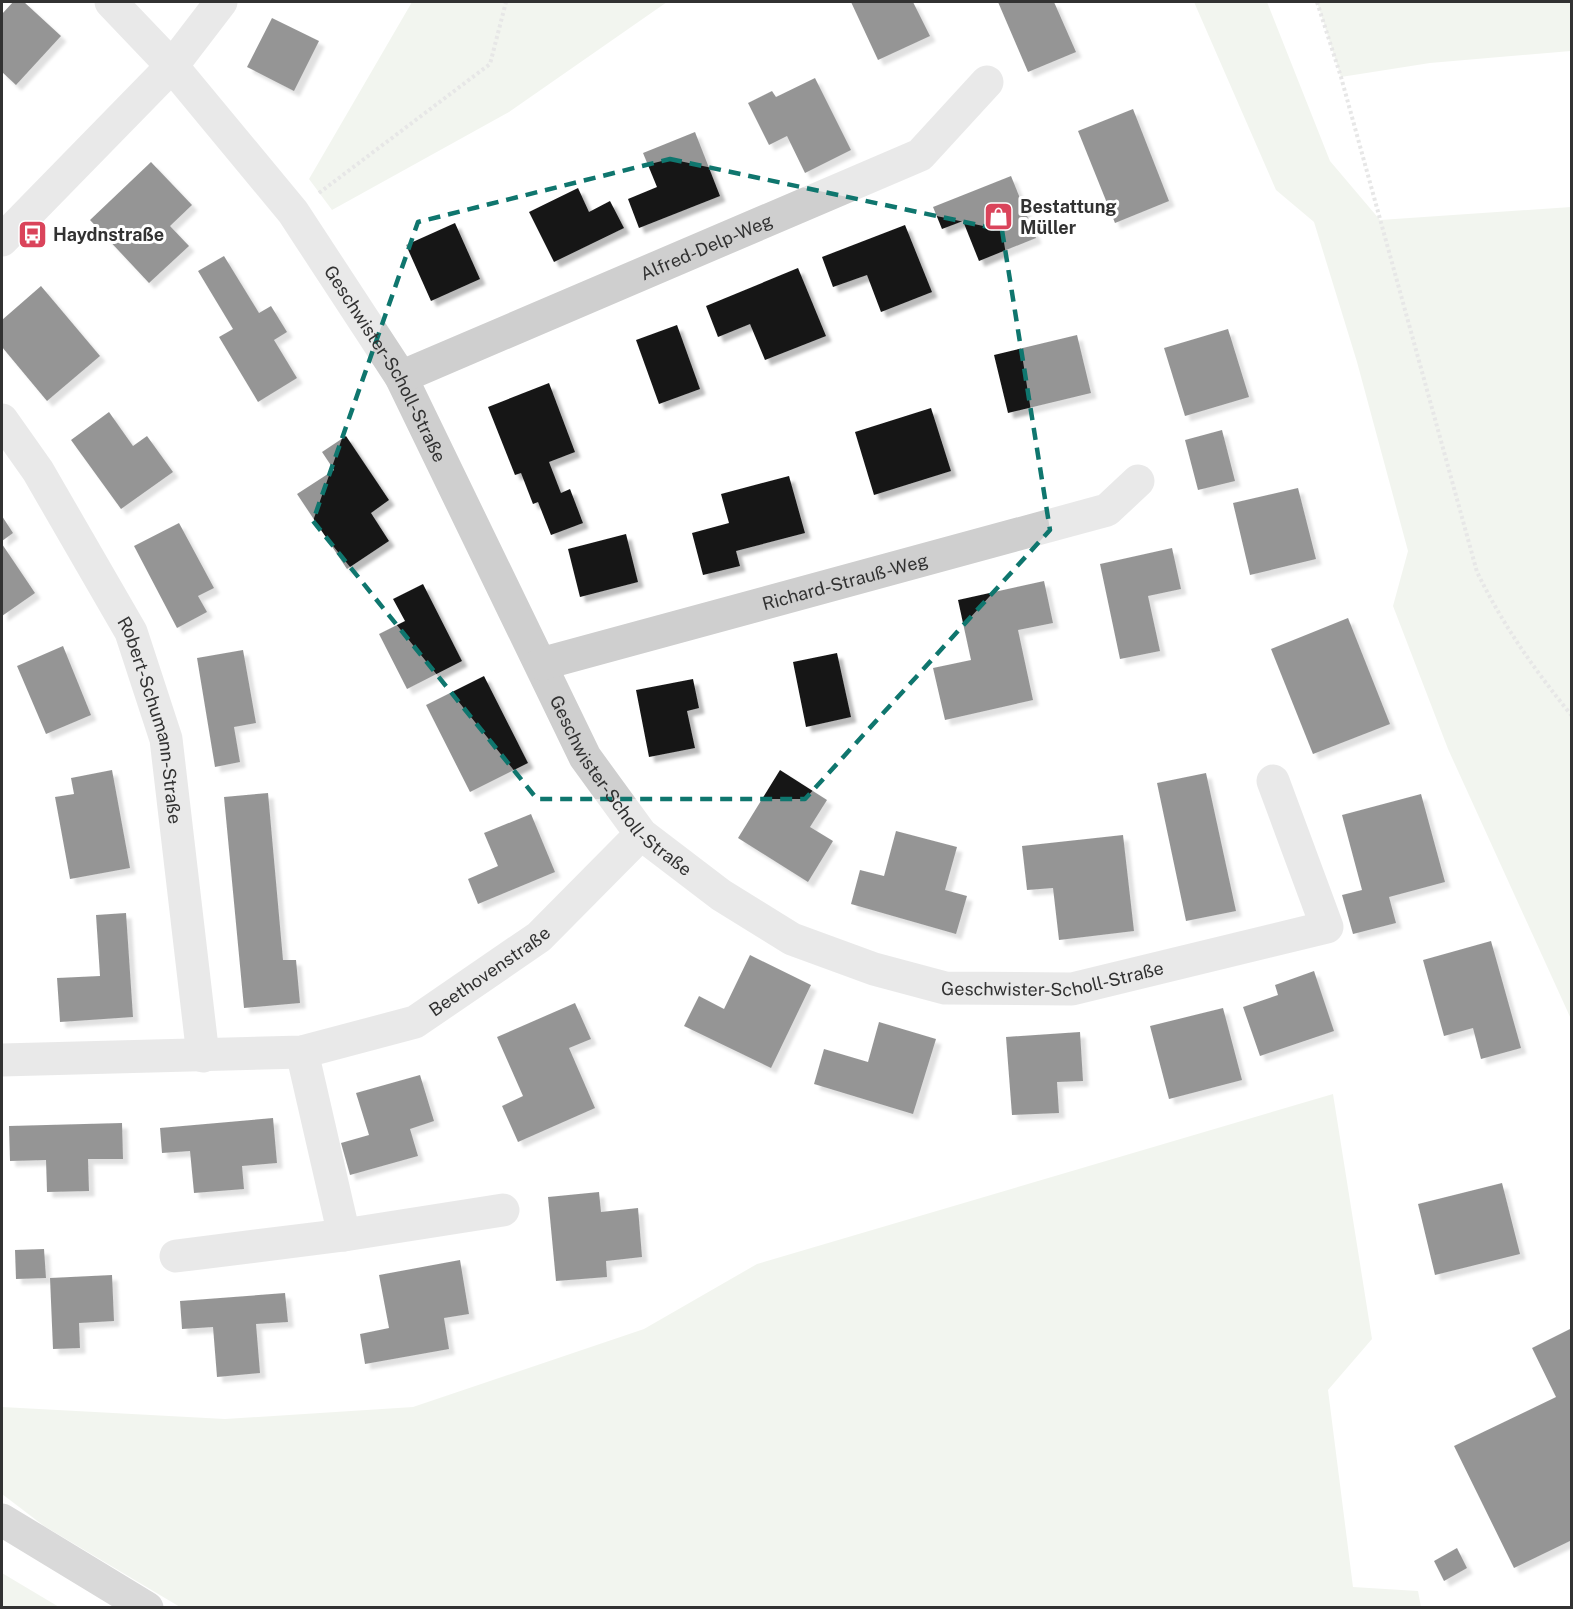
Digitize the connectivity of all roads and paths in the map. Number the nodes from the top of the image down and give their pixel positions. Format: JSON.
{"nodes":[{"id":1,"x":111,"y":2,"type":"edge"},
{"id":2,"x":221,"y":2,"type":"edge"},
{"id":3,"x":506,"y":2,"type":"edge"},
{"id":4,"x":1317,"y":2,"type":"edge"},
{"id":5,"x":172,"y":66,"type":"junction"},
{"id":6,"x":987,"y":82,"type":"dead end"},
{"id":7,"x":293,"y":212,"type":"junction"},
{"id":8,"x":2,"y":240,"type":"edge"},
{"id":9,"x":401,"y":376,"type":"junction"},
{"id":10,"x":2,"y":420,"type":"edge"},
{"id":11,"x":1137,"y":481,"type":"dead end"},
{"id":12,"x":542,"y":664,"type":"junction"},
{"id":13,"x":1572,"y":716,"type":"edge"},
{"id":14,"x":1273,"y":781,"type":"dead end"},
{"id":15,"x":641,"y":834,"type":"junction"},
{"id":16,"x":302,"y":1052,"type":"junction"},
{"id":17,"x":203,"y":1056,"type":"junction"},
{"id":18,"x":2,"y":1060,"type":"edge"},
{"id":19,"x":503,"y":1210,"type":"dead end"},
{"id":20,"x":344,"y":1235,"type":"junction"},
{"id":21,"x":176,"y":1256,"type":"dead end"},
{"id":22,"x":2,"y":1520,"type":"edge"},
{"id":23,"x":147,"y":1608,"type":"edge"}],
"edges":[{"from":1,"to":5,"type":"street","name":"Geschwister-Scholl-Straße"},
{"from":2,"to":5,"type":"street"},
{"from":3,"to":7,"type":"path"},
{"from":4,"to":13,"type":"path"},
{"from":5,"to":7,"type":"street","name":"Geschwister-Scholl-Straße"},
{"from":5,"to":8,"type":"street"},
{"from":6,"to":9,"type":"street","name":"Alfred-Delp-Weg"},
{"from":7,"to":9,"type":"street","name":"Geschwister-Scholl-Straße"},
{"from":9,"to":12,"type":"street","name":"Geschwister-Scholl-Straße"},
{"from":10,"to":17,"type":"street","name":"Robert-Schumann-Straße"},
{"from":11,"to":12,"type":"street","name":"Richard-Strauß-Weg"},
{"from":12,"to":15,"type":"street","name":"Geschwister-Scholl-Straße"},
{"from":14,"to":15,"type":"street","name":"Geschwister-Scholl-Straße"},
{"from":15,"to":16,"type":"street","name":"Beethovenstraße"},
{"from":16,"to":17,"type":"street","name":"Beethovenstraße"},
{"from":16,"to":20,"type":"street"},
{"from":17,"to":18,"type":"street","name":"Beethovenstraße"},
{"from":19,"to":20,"type":"street"},
{"from":20,"to":21,"type":"street"},
{"from":22,"to":23,"type":"main road"}]}
